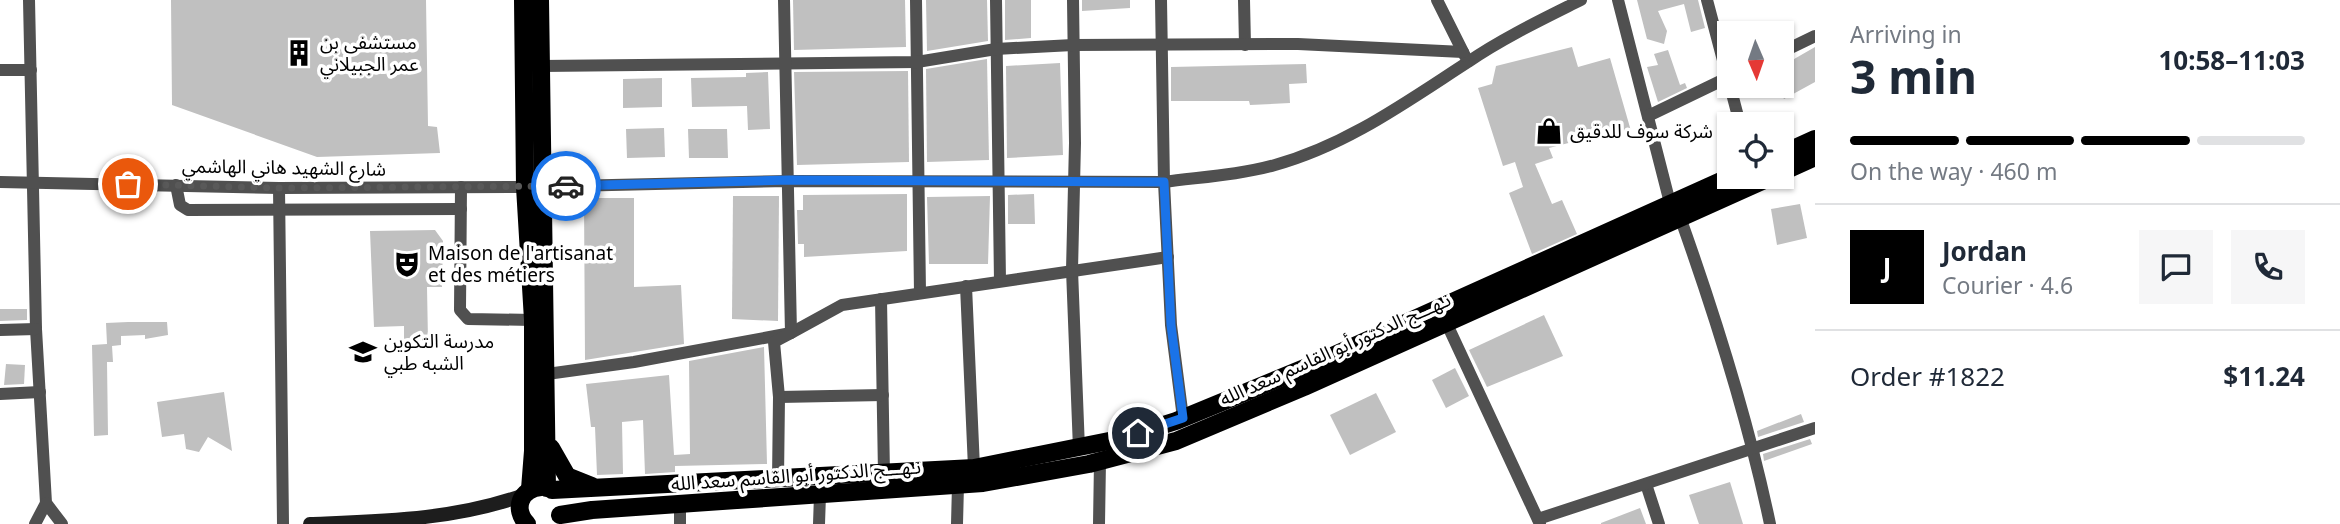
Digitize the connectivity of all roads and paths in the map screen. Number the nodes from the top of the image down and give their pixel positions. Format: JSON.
{"nodes":[{"id":1,"x":29,"y":0,"type":"edge"},
{"id":2,"x":523,"y":0,"type":"edge"},
{"id":3,"x":540,"y":0,"type":"edge"},
{"id":4,"x":784,"y":0,"type":"edge"},
{"id":5,"x":916,"y":0,"type":"edge"},
{"id":6,"x":996,"y":0,"type":"edge"},
{"id":7,"x":1073,"y":0,"type":"edge"},
{"id":8,"x":1161,"y":0,"type":"edge"},
{"id":9,"x":1244,"y":0,"type":"edge"},
{"id":10,"x":1437,"y":0,"type":"edge"},
{"id":11,"x":1581,"y":0,"type":"edge"},
{"id":12,"x":1618,"y":0,"type":"edge"},
{"id":13,"x":1707,"y":0,"type":"edge"},
{"id":14,"x":1815,"y":36,"type":"edge"},
{"id":15,"x":1717,"y":37,"type":"edge"},
{"id":16,"x":1073,"y":45,"type":"junction"},
{"id":17,"x":1245,"y":45,"type":"junction"},
{"id":18,"x":1161,"y":46,"type":"junction"},
{"id":19,"x":1794,"y":46,"type":"edge"},
{"id":20,"x":996,"y":49,"type":"junction"},
{"id":21,"x":1465,"y":57,"type":"junction"},
{"id":22,"x":918,"y":62,"type":"junction"},
{"id":23,"x":541,"y":66,"type":"junction"},
{"id":24,"x":783,"y":66,"type":"junction"},
{"id":25,"x":0,"y":70,"type":"edge"},
{"id":26,"x":31,"y":70,"type":"junction"},
{"id":27,"x":1717,"y":86,"type":"edge"},
{"id":28,"x":1648,"y":116,"type":"junction"},
{"id":29,"x":525,"y":137,"type":"junction"},
{"id":30,"x":543,"y":137,"type":"junction"},
{"id":31,"x":1815,"y":139,"type":"edge"},
{"id":32,"x":1794,"y":149,"type":"edge"},
{"id":33,"x":1815,"y":158,"type":"edge"},
{"id":34,"x":1794,"y":167,"type":"edge"},
{"id":35,"x":789,"y":180,"type":"junction"},
{"id":36,"x":918,"y":181,"type":"junction"},
{"id":37,"x":0,"y":182,"type":"edge"},
{"id":38,"x":33,"y":182,"type":"junction"},
{"id":39,"x":1073,"y":182,"type":"junction"},
{"id":40,"x":1164,"y":182,"type":"junction"},
{"id":41,"x":998,"y":183,"type":"junction"},
{"id":42,"x":176,"y":185,"type":"junction"},
{"id":43,"x":1717,"y":185,"type":"edge"},
{"id":44,"x":461,"y":187,"type":"junction"},
{"id":45,"x":534,"y":187,"type":"junction"},
{"id":46,"x":279,"y":188,"type":"junction"},
{"id":47,"x":1736,"y":189,"type":"edge"},
{"id":48,"x":277,"y":208,"type":"junction"},
{"id":49,"x":461,"y":209,"type":"junction"},
{"id":50,"x":1675,"y":210,"type":"junction"},
{"id":51,"x":1167,"y":257,"type":"junction"},
{"id":52,"x":1072,"y":270,"type":"junction"},
{"id":53,"x":1000,"y":281,"type":"junction"},
{"id":54,"x":966,"y":286,"type":"junction"},
{"id":55,"x":920,"y":293,"type":"junction"},
{"id":56,"x":881,"y":299,"type":"junction"},
{"id":57,"x":533,"y":320,"type":"junction"},
{"id":58,"x":1446,"y":322,"type":"junction"},
{"id":59,"x":36,"y":329,"type":"junction"},
{"id":60,"x":0,"y":330,"type":"edge"},
{"id":61,"x":791,"y":333,"type":"junction"},
{"id":62,"x":1353,"y":356,"type":"junction"},
{"id":63,"x":547,"y":373,"type":"junction"},
{"id":64,"x":40,"y":393,"type":"junction"},
{"id":65,"x":0,"y":394,"type":"edge"},
{"id":66,"x":883,"y":395,"type":"junction"},
{"id":67,"x":779,"y":397,"type":"junction"},
{"id":68,"x":1183,"y":418,"type":"junction"},
{"id":69,"x":1815,"y":428,"type":"edge"},
{"id":70,"x":548,"y":440,"type":"junction"},
{"id":71,"x":1754,"y":447,"type":"junction"},
{"id":72,"x":1079,"y":449,"type":"junction"},
{"id":73,"x":1101,"y":461,"type":"junction"},
{"id":74,"x":974,"y":468,"type":"junction"},
{"id":75,"x":884,"y":474,"type":"junction"},
{"id":76,"x":778,"y":479,"type":"junction"},
{"id":77,"x":1646,"y":484,"type":"junction"},
{"id":78,"x":958,"y":485,"type":"junction"},
{"id":79,"x":599,"y":488,"type":"junction"},
{"id":80,"x":538,"y":490,"type":"junction"},
{"id":81,"x":820,"y":495,"type":"junction"},
{"id":82,"x":46,"y":503,"type":"junction"},
{"id":83,"x":680,"y":504,"type":"junction"},
{"id":84,"x":556,"y":521,"type":"edge"},
{"id":85,"x":1539,"y":522,"type":"edge"},
{"id":86,"x":523,"y":523,"type":"edge"},
{"id":87,"x":35,"y":524,"type":"edge"},
{"id":88,"x":62,"y":524,"type":"edge"},
{"id":89,"x":283,"y":524,"type":"edge"},
{"id":90,"x":310,"y":524,"type":"edge"},
{"id":91,"x":680,"y":524,"type":"edge"},
{"id":92,"x":819,"y":524,"type":"edge"},
{"id":93,"x":957,"y":524,"type":"edge"},
{"id":94,"x":1098,"y":524,"type":"edge"},
{"id":95,"x":1659,"y":524,"type":"edge"},
{"id":96,"x":1770,"y":524,"type":"edge"}],
"edges":[{"from":1,"to":26,"type":"street"},
{"from":2,"to":29,"type":"main road"},
{"from":3,"to":23,"type":"main road"},
{"from":4,"to":24,"type":"street"},
{"from":5,"to":22,"type":"street"},
{"from":6,"to":20,"type":"street"},
{"from":7,"to":16,"type":"street"},
{"from":8,"to":18,"type":"street"},
{"from":9,"to":17,"type":"street"},
{"from":10,"to":21,"type":"street"},
{"from":11,"to":21,"type":"street","name":"شارع الشهيد هاني الهاشمي"},
{"from":12,"to":28,"type":"street"},
{"from":13,"to":15,"type":"street"},
{"from":14,"to":19,"type":"street"},
{"from":16,"to":18,"type":"street"},
{"from":16,"to":20,"type":"street"},
{"from":16,"to":39,"type":"street"},
{"from":17,"to":18,"type":"street"},
{"from":17,"to":21,"type":"street"},
{"from":18,"to":40,"type":"street"},
{"from":20,"to":22,"type":"street"},
{"from":20,"to":41,"type":"street"},
{"from":21,"to":40,"type":"street","name":"شارع الشهيد هاني الهاشمي"},
{"from":22,"to":24,"type":"street"},
{"from":22,"to":36,"type":"street"},
{"from":23,"to":24,"type":"street"},
{"from":23,"to":30,"type":"main road"},
{"from":24,"to":35,"type":"street"},
{"from":25,"to":26,"type":"street"},
{"from":26,"to":38,"type":"street"},
{"from":27,"to":28,"type":"street"},
{"from":28,"to":50,"type":"street"},
{"from":29,"to":30,"type":"main road"},
{"from":29,"to":45,"type":"main road"},
{"from":30,"to":45,"type":"main road"},
{"from":31,"to":32,"type":"main road"},
{"from":33,"to":34,"type":"main road"},
{"from":35,"to":36,"type":"street","name":"شارع الشهيد هاني الهاشمي"},
{"from":35,"to":45,"type":"street","name":"شارع الشهيد هاني الهاشمي"},
{"from":35,"to":61,"type":"street"},
{"from":36,"to":41,"type":"street","name":"شارع الشهيد هاني الهاشمي"},
{"from":36,"to":55,"type":"street"},
{"from":37,"to":38,"type":"street","name":"شارع الشهيد هاني الهاشمي"},
{"from":38,"to":42,"type":"street","name":"شارع الشهيد هاني الهاشمي"},
{"from":38,"to":59,"type":"street"},
{"from":39,"to":40,"type":"street","name":"شارع الشهيد هاني الهاشمي"},
{"from":39,"to":41,"type":"street","name":"شارع الشهيد هاني الهاشمي"},
{"from":39,"to":52,"type":"street"},
{"from":40,"to":51,"type":"street"},
{"from":41,"to":53,"type":"street"},
{"from":42,"to":46,"type":"street","name":"شارع الشهيد هاني الهاشمي"},
{"from":42,"to":48,"type":"street"},
{"from":43,"to":50,"type":"main road","name":"نـهـــج الدكتور أبو القاسم سعد الله"},
{"from":44,"to":45,"type":"street","name":"شارع الشهيد هاني الهاشمي"},
{"from":44,"to":46,"type":"street","name":"شارع الشهيد هاني الهاشمي"},
{"from":44,"to":49,"type":"street"},
{"from":45,"to":57,"type":"main road"},
{"from":45,"to":63,"type":"main road"},
{"from":46,"to":48,"type":"street"},
{"from":47,"to":50,"type":"main road","name":"نـهـــج الدكتور أبو القاسم سعد الله"},
{"from":48,"to":49,"type":"street"},
{"from":48,"to":89,"type":"street"},
{"from":49,"to":57,"type":"street"},
{"from":50,"to":58,"type":"main road","name":"نـهـــج الدكتور أبو القاسم سعد الله"},
{"from":50,"to":62,"type":"main road","name":"نـهـــج الدكتور أبو القاسم سعد الله"},
{"from":50,"to":71,"type":"street"},
{"from":51,"to":52,"type":"street"},
{"from":51,"to":68,"type":"street"},
{"from":52,"to":53,"type":"street"},
{"from":52,"to":72,"type":"street"},
{"from":53,"to":54,"type":"street"},
{"from":54,"to":55,"type":"street"},
{"from":54,"to":74,"type":"street"},
{"from":55,"to":56,"type":"street"},
{"from":56,"to":61,"type":"street"},
{"from":56,"to":66,"type":"street"},
{"from":57,"to":80,"type":"main road"},
{"from":58,"to":62,"type":"main road","name":"نـهـــج الدكتور أبو القاسم سعد الله"},
{"from":58,"to":85,"type":"street"},
{"from":59,"to":60,"type":"street"},
{"from":59,"to":64,"type":"street"},
{"from":61,"to":63,"type":"street"},
{"from":61,"to":67,"type":"street"},
{"from":62,"to":68,"type":"main road","name":"نـهـــج الدكتور أبو القاسم سعد الله"},
{"from":62,"to":73,"type":"main road","name":"نـهـــج الدكتور أبو القاسم سعد الله"},
{"from":63,"to":70,"type":"main road"},
{"from":64,"to":65,"type":"street"},
{"from":64,"to":82,"type":"street"},
{"from":66,"to":67,"type":"street"},
{"from":66,"to":75,"type":"street"},
{"from":67,"to":76,"type":"street"},
{"from":68,"to":72,"type":"main road","name":"نـهـــج الدكتور أبو القاسم سعد الله"},
{"from":69,"to":71,"type":"street"},
{"from":70,"to":79,"type":"main road"},
{"from":70,"to":80,"type":"main road"},
{"from":71,"to":77,"type":"street"},
{"from":71,"to":96,"type":"street"},
{"from":72,"to":74,"type":"main road","name":"نـهـــج الدكتور أبو القاسم سعد الله"},
{"from":73,"to":78,"type":"main road","name":"نـهـــج الدكتور أبو القاسم سعد الله"},
{"from":73,"to":94,"type":"street"},
{"from":74,"to":75,"type":"main road","name":"نـهـــج الدكتور أبو القاسم سعد الله"},
{"from":75,"to":76,"type":"main road","name":"نـهـــج الدكتور أبو القاسم سعد الله"},
{"from":76,"to":79,"type":"main road","name":"نـهـــج الدكتور أبو القاسم سعد الله"},
{"from":77,"to":85,"type":"street"},
{"from":77,"to":95,"type":"street"},
{"from":78,"to":81,"type":"main road","name":"نـهـــج الدكتور أبو القاسم سعد الله"},
{"from":78,"to":93,"type":"street"},
{"from":79,"to":80,"type":"main road","name":"نـهـــج الدكتور أبو القاسم سعد الله"},
{"from":80,"to":84,"type":"main road"},
{"from":80,"to":86,"type":"main road"},
{"from":80,"to":90,"type":"main road"},
{"from":81,"to":83,"type":"main road","name":"نـهـــج الدكتور أبو القاسم سعد الله"},
{"from":81,"to":92,"type":"street"},
{"from":82,"to":87,"type":"street"},
{"from":82,"to":88,"type":"street"},
{"from":83,"to":84,"type":"main road","name":"نـهـــج الدكتور أبو القاسم سعد الله"},
{"from":83,"to":91,"type":"street"}]}
